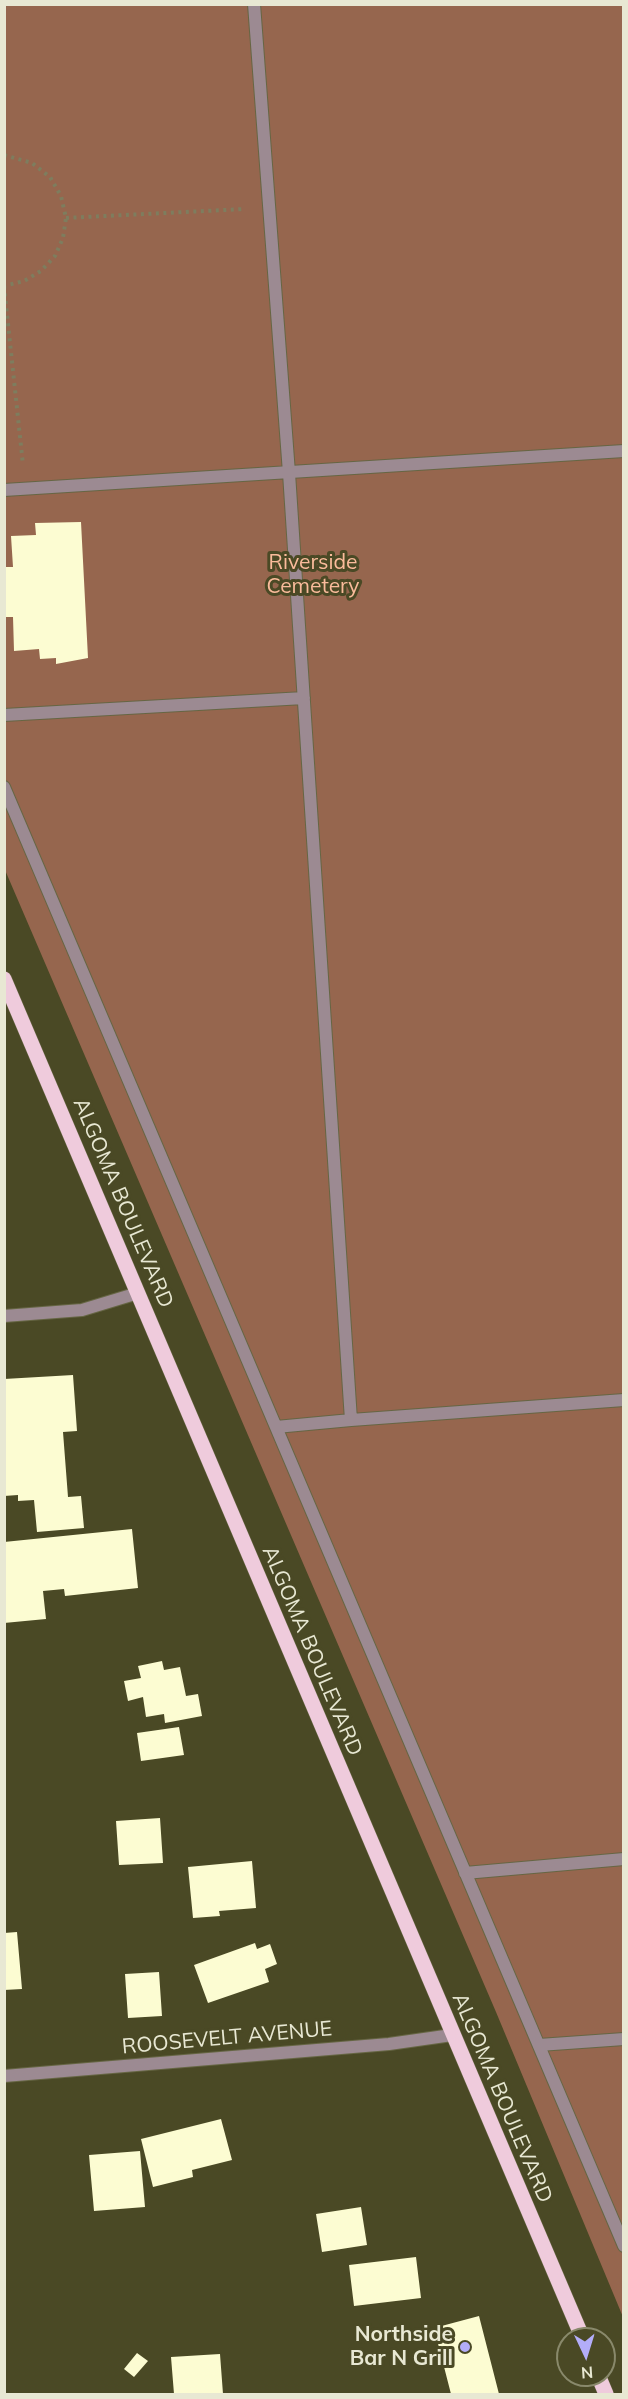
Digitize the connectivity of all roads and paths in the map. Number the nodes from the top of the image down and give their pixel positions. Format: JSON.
{"nodes":[{"id":1,"x":254,"y":4,"type":"edge"},
{"id":2,"x":4,"y":155,"type":"edge"},
{"id":3,"x":269,"y":207,"type":"junction"},
{"id":4,"x":66,"y":218,"type":"junction"},
{"id":5,"x":4,"y":286,"type":"edge"},
{"id":6,"x":624,"y":451,"type":"edge"},
{"id":7,"x":289,"y":473,"type":"junction"},
{"id":8,"x":26,"y":489,"type":"junction"},
{"id":9,"x":4,"y":490,"type":"edge"},
{"id":10,"x":304,"y":698,"type":"junction"},
{"id":11,"x":4,"y":715,"type":"edge"},
{"id":12,"x":4,"y":787,"type":"edge"},
{"id":13,"x":4,"y":979,"type":"edge"},
{"id":14,"x":138,"y":1293,"type":"junction"},
{"id":15,"x":4,"y":1316,"type":"edge"},
{"id":16,"x":624,"y":1400,"type":"edge"},
{"id":17,"x":351,"y":1420,"type":"junction"},
{"id":18,"x":276,"y":1427,"type":"junction"},
{"id":19,"x":624,"y":1859,"type":"edge"},
{"id":20,"x":465,"y":1873,"type":"junction"},
{"id":21,"x":452,"y":2035,"type":"junction"},
{"id":22,"x":624,"y":2038,"type":"edge"},
{"id":23,"x":539,"y":2045,"type":"junction"},
{"id":24,"x":4,"y":2076,"type":"edge"},
{"id":25,"x":624,"y":2246,"type":"edge"},
{"id":26,"x":577,"y":2327,"type":"edge"}],
"edges":[{"from":1,"to":3,"type":"street"},
{"from":2,"to":4,"type":"path"},
{"from":3,"to":4,"type":"path"},
{"from":3,"to":7,"type":"street"},
{"from":4,"to":5,"type":"path"},
{"from":5,"to":8,"type":"path"},
{"from":6,"to":7,"type":"street"},
{"from":7,"to":8,"type":"street"},
{"from":7,"to":10,"type":"street"},
{"from":8,"to":9,"type":"street"},
{"from":10,"to":11,"type":"street"},
{"from":10,"to":17,"type":"street"},
{"from":12,"to":18,"type":"street"},
{"from":13,"to":14,"type":"main road","name":"ALGOMA BOULEVARD"},
{"from":14,"to":15,"type":"street"},
{"from":14,"to":21,"type":"main road","name":"ALGOMA BOULEVARD"},
{"from":16,"to":17,"type":"street"},
{"from":17,"to":18,"type":"street"},
{"from":18,"to":20,"type":"street"},
{"from":19,"to":20,"type":"street"},
{"from":20,"to":23,"type":"street"},
{"from":21,"to":24,"type":"street","name":"ROOSEVELT AVENUE"},
{"from":21,"to":26,"type":"main road","name":"ALGOMA BOULEVARD"},
{"from":22,"to":23,"type":"street"},
{"from":23,"to":25,"type":"street"}]}
